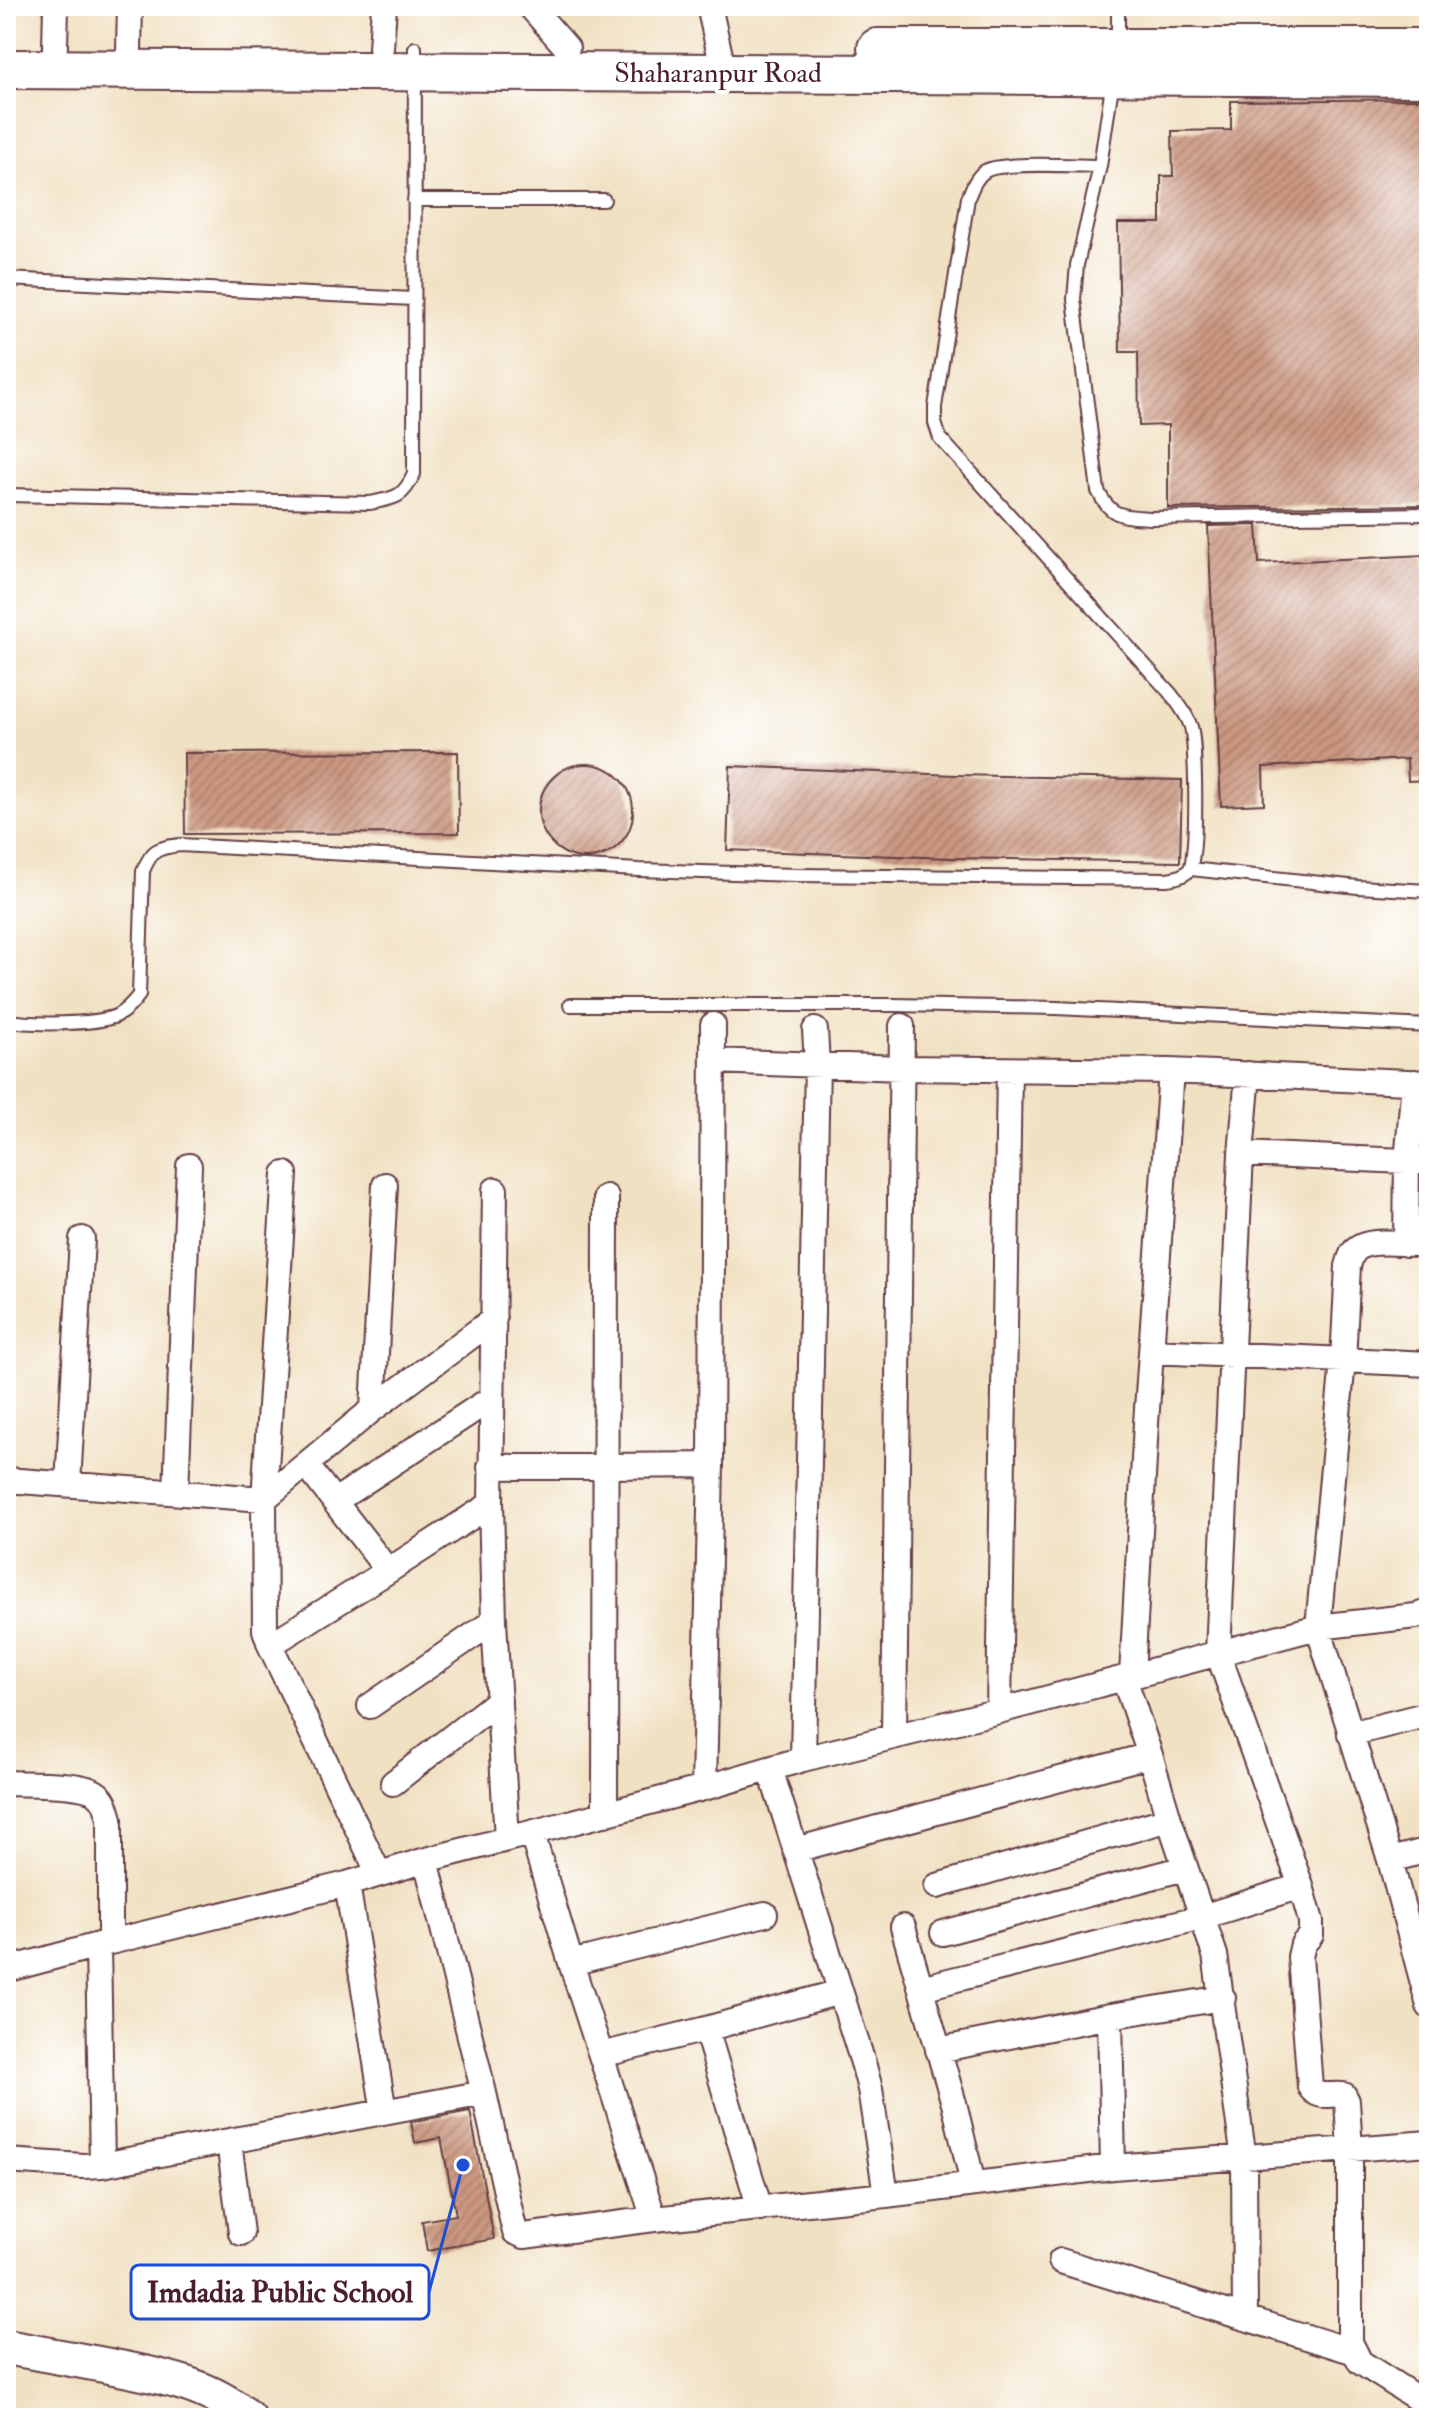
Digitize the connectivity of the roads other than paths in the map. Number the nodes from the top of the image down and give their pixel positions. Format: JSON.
{"nodes":[{"id":1,"x":56,"y":6,"type":"edge"},
{"id":2,"x":130,"y":6,"type":"edge"},
{"id":3,"x":384,"y":6,"type":"edge"},
{"id":4,"x":530,"y":6,"type":"edge"},
{"id":5,"x":709,"y":6,"type":"edge"},
{"id":6,"x":1118,"y":6,"type":"edge"},
{"id":7,"x":6,"y":47,"type":"edge"},
{"id":8,"x":55,"y":47,"type":"junction"},
{"id":9,"x":567,"y":48,"type":"junction"},
{"id":10,"x":1429,"y":48,"type":"edge"},
{"id":11,"x":129,"y":49,"type":"junction"},
{"id":12,"x":403,"y":56,"type":"junction"},
{"id":13,"x":721,"y":60,"type":"junction"},
{"id":14,"x":1116,"y":62,"type":"junction"},
{"id":15,"x":6,"y":69,"type":"edge"},
{"id":16,"x":1429,"y":77,"type":"edge"},
{"id":17,"x":1100,"y":166,"type":"junction"},
{"id":18,"x":414,"y":200,"type":"junction"},
{"id":19,"x":604,"y":200,"type":"dead end"},
{"id":20,"x":6,"y":279,"type":"edge"},
{"id":21,"x":413,"y":299,"type":"junction"},
{"id":22,"x":8,"y":495,"type":"dead end"},
{"id":23,"x":1429,"y":514,"type":"edge"},
{"id":24,"x":1191,"y":869,"type":"junction"},
{"id":25,"x":1429,"y":891,"type":"edge"},
{"id":26,"x":570,"y":1005,"type":"dead end"},
{"id":27,"x":6,"y":1020,"type":"edge"},
{"id":28,"x":713,"y":1025,"type":"dead end"},
{"id":29,"x":902,"y":1026,"type":"dead end"},
{"id":30,"x":1429,"y":1026,"type":"edge"},
{"id":31,"x":815,"y":1030,"type":"dead end"},
{"id":32,"x":713,"y":1061,"type":"junction"},
{"id":33,"x":817,"y":1064,"type":"junction"},
{"id":34,"x":902,"y":1068,"type":"junction"},
{"id":35,"x":1009,"y":1070,"type":"junction"},
{"id":36,"x":1171,"y":1071,"type":"junction"},
{"id":37,"x":1248,"y":1074,"type":"junction"},
{"id":38,"x":1421,"y":1083,"type":"edge"},
{"id":39,"x":1241,"y":1154,"type":"junction"},
{"id":40,"x":1418,"y":1162,"type":"edge"},
{"id":41,"x":189,"y":1166,"type":"dead end"},
{"id":42,"x":285,"y":1174,"type":"dead end"},
{"id":43,"x":385,"y":1185,"type":"dead end"},
{"id":44,"x":495,"y":1190,"type":"dead end"},
{"id":45,"x":606,"y":1197,"type":"dead end"},
{"id":46,"x":82,"y":1239,"type":"dead end"},
{"id":47,"x":1417,"y":1244,"type":"edge"},
{"id":48,"x":494,"y":1319,"type":"junction"},
{"id":49,"x":1152,"y":1351,"type":"junction"},
{"id":50,"x":1231,"y":1356,"type":"junction"},
{"id":51,"x":1343,"y":1361,"type":"junction"},
{"id":52,"x":1429,"y":1364,"type":"edge"},
{"id":53,"x":492,"y":1398,"type":"junction"},
{"id":54,"x":373,"y":1409,"type":"junction"},
{"id":55,"x":711,"y":1465,"type":"junction"},
{"id":56,"x":307,"y":1466,"type":"junction"},
{"id":57,"x":607,"y":1466,"type":"junction"},
{"id":58,"x":490,"y":1467,"type":"junction"},
{"id":59,"x":6,"y":1480,"type":"edge"},
{"id":60,"x":68,"y":1484,"type":"junction"},
{"id":61,"x":176,"y":1492,"type":"junction"},
{"id":62,"x":264,"y":1499,"type":"junction"},
{"id":63,"x":335,"y":1501,"type":"junction"},
{"id":64,"x":491,"y":1504,"type":"junction"},
{"id":65,"x":388,"y":1571,"type":"junction"},
{"id":66,"x":1429,"y":1612,"type":"edge"},
{"id":67,"x":494,"y":1621,"type":"junction"},
{"id":68,"x":1318,"y":1627,"type":"junction"},
{"id":69,"x":270,"y":1645,"type":"junction"},
{"id":70,"x":1218,"y":1653,"type":"junction"},
{"id":71,"x":1128,"y":1677,"type":"junction"},
{"id":72,"x":499,"y":1700,"type":"junction"},
{"id":73,"x":370,"y":1706,"type":"dead end"},
{"id":74,"x":999,"y":1711,"type":"junction"},
{"id":75,"x":1429,"y":1714,"type":"edge"},
{"id":76,"x":1350,"y":1734,"type":"junction"},
{"id":77,"x":894,"y":1736,"type":"junction"},
{"id":78,"x":1150,"y":1755,"type":"junction"},
{"id":79,"x":803,"y":1759,"type":"junction"},
{"id":80,"x":770,"y":1769,"type":"junction"},
{"id":81,"x":6,"y":1783,"type":"edge"},
{"id":82,"x":393,"y":1783,"type":"dead end"},
{"id":83,"x":704,"y":1788,"type":"junction"},
{"id":84,"x":605,"y":1814,"type":"junction"},
{"id":85,"x":1169,"y":1819,"type":"junction"},
{"id":86,"x":532,"y":1834,"type":"junction"},
{"id":87,"x":507,"y":1839,"type":"junction"},
{"id":88,"x":795,"y":1850,"type":"junction"},
{"id":89,"x":1429,"y":1850,"type":"edge"},
{"id":90,"x":426,"y":1860,"type":"junction"},
{"id":91,"x":1390,"y":1860,"type":"junction"},
{"id":92,"x":1185,"y":1868,"type":"junction"},
{"id":93,"x":379,"y":1874,"type":"junction"},
{"id":94,"x":347,"y":1884,"type":"junction"},
{"id":95,"x":937,"y":1886,"type":"dead end"},
{"id":96,"x":1301,"y":1886,"type":"junction"},
{"id":97,"x":765,"y":1914,"type":"dead end"},
{"id":98,"x":1202,"y":1917,"type":"junction"},
{"id":99,"x":903,"y":1927,"type":"dead end"},
{"id":100,"x":943,"y":1933,"type":"dead end"},
{"id":101,"x":104,"y":1943,"type":"junction"},
{"id":102,"x":571,"y":1963,"type":"junction"},
{"id":103,"x":6,"y":1970,"type":"edge"},
{"id":104,"x":921,"y":1988,"type":"junction"},
{"id":105,"x":840,"y":1992,"type":"junction"},
{"id":106,"x":1223,"y":1998,"type":"junction"},
{"id":107,"x":1428,"y":1999,"type":"edge"},
{"id":108,"x":1429,"y":2006,"type":"edge"},
{"id":109,"x":1110,"y":2016,"type":"junction"},
{"id":110,"x":706,"y":2029,"type":"junction"},
{"id":111,"x":938,"y":2050,"type":"junction"},
{"id":112,"x":601,"y":2055,"type":"junction"},
{"id":113,"x":484,"y":2093,"type":"junction"},
{"id":114,"x":384,"y":2112,"type":"junction"},
{"id":115,"x":229,"y":2142,"type":"junction"},
{"id":116,"x":1429,"y":2143,"type":"edge"},
{"id":117,"x":1350,"y":2150,"type":"junction"},
{"id":118,"x":1244,"y":2159,"type":"junction"},
{"id":119,"x":6,"y":2161,"type":"edge"},
{"id":120,"x":102,"y":2165,"type":"junction"},
{"id":121,"x":1113,"y":2167,"type":"junction"},
{"id":122,"x":973,"y":2184,"type":"junction"},
{"id":123,"x":886,"y":2195,"type":"junction"},
{"id":124,"x":760,"y":2209,"type":"junction"},
{"id":125,"x":654,"y":2219,"type":"junction"},
{"id":126,"x":241,"y":2233,"type":"dead end"},
{"id":127,"x":1061,"y":2261,"type":"dead end"},
{"id":128,"x":1245,"y":2318,"type":"junction"},
{"id":129,"x":6,"y":2347,"type":"edge"},
{"id":130,"x":1352,"y":2351,"type":"junction"},
{"id":131,"x":1429,"y":2406,"type":"edge"},
{"id":132,"x":248,"y":2418,"type":"edge"}],
"edges":[{"from":1,"to":8,"type":"street"},
{"from":2,"to":11,"type":"street"},
{"from":3,"to":12,"type":"street"},
{"from":4,"to":9,"type":"street"},
{"from":5,"to":13,"type":"street"},
{"from":6,"to":14,"type":"lane"},
{"from":7,"to":8,"type":"main road","name":"Shaharanpur Road"},
{"from":8,"to":11,"type":"main road","name":"Shaharanpur Road"},
{"from":9,"to":12,"type":"main road","name":"Shaharanpur Road"},
{"from":9,"to":13,"type":"main road","name":"Shaharanpur Road"},
{"from":10,"to":14,"type":"main road","name":"Shaharanpur Road"},
{"from":11,"to":12,"type":"main road","name":"Shaharanpur Road"},
{"from":12,"to":13,"type":"main road","name":"Shaharanpur Road"},
{"from":12,"to":15,"type":"main road","name":"Shaharanpur Road"},
{"from":12,"to":18,"type":"lane"},
{"from":13,"to":14,"type":"main road","name":"Shaharanpur Road"},
{"from":14,"to":16,"type":"main road","name":"Shaharanpur Road"},
{"from":14,"to":17,"type":"lane"},
{"from":17,"to":23,"type":"lane"},
{"from":17,"to":24,"type":"lane"},
{"from":18,"to":19,"type":"lane"},
{"from":18,"to":21,"type":"lane"},
{"from":20,"to":21,"type":"lane"},
{"from":21,"to":22,"type":"lane"},
{"from":24,"to":25,"type":"lane"},
{"from":24,"to":27,"type":"lane"},
{"from":26,"to":30,"type":"lane"},
{"from":28,"to":32,"type":"street"},
{"from":29,"to":34,"type":"street"},
{"from":31,"to":33,"type":"street"},
{"from":32,"to":33,"type":"street"},
{"from":32,"to":55,"type":"street"},
{"from":33,"to":34,"type":"street"},
{"from":33,"to":79,"type":"street"},
{"from":34,"to":35,"type":"street"},
{"from":34,"to":77,"type":"street"},
{"from":35,"to":36,"type":"street"},
{"from":35,"to":74,"type":"street"},
{"from":36,"to":37,"type":"street"},
{"from":36,"to":49,"type":"street"},
{"from":37,"to":38,"type":"street"},
{"from":37,"to":39,"type":"street"},
{"from":38,"to":40,"type":"street"},
{"from":39,"to":40,"type":"street"},
{"from":39,"to":50,"type":"street"},
{"from":40,"to":47,"type":"street"},
{"from":41,"to":61,"type":"street"},
{"from":42,"to":62,"type":"street"},
{"from":43,"to":54,"type":"street"},
{"from":44,"to":48,"type":"street"},
{"from":45,"to":57,"type":"street"},
{"from":46,"to":60,"type":"street"},
{"from":47,"to":51,"type":"street"},
{"from":48,"to":53,"type":"street"},
{"from":48,"to":54,"type":"street"},
{"from":49,"to":50,"type":"street"},
{"from":49,"to":71,"type":"street"},
{"from":50,"to":51,"type":"street"},
{"from":50,"to":70,"type":"street"},
{"from":51,"to":52,"type":"street"},
{"from":51,"to":68,"type":"street"},
{"from":53,"to":58,"type":"street"},
{"from":53,"to":63,"type":"street"},
{"from":54,"to":56,"type":"street"},
{"from":55,"to":57,"type":"street"},
{"from":55,"to":83,"type":"street"},
{"from":56,"to":62,"type":"street"},
{"from":56,"to":63,"type":"street"},
{"from":57,"to":58,"type":"street"},
{"from":57,"to":84,"type":"street"},
{"from":58,"to":64,"type":"street"},
{"from":59,"to":60,"type":"street"},
{"from":60,"to":61,"type":"street"},
{"from":61,"to":62,"type":"street"},
{"from":62,"to":69,"type":"street"},
{"from":63,"to":65,"type":"street"},
{"from":64,"to":65,"type":"street"},
{"from":64,"to":67,"type":"street"},
{"from":65,"to":69,"type":"street"},
{"from":66,"to":68,"type":"street"},
{"from":67,"to":72,"type":"street"},
{"from":67,"to":73,"type":"street"},
{"from":68,"to":70,"type":"street"},
{"from":68,"to":76,"type":"street"},
{"from":69,"to":93,"type":"street"},
{"from":70,"to":71,"type":"street"},
{"from":70,"to":96,"type":"street"},
{"from":71,"to":74,"type":"street"},
{"from":71,"to":78,"type":"street"},
{"from":72,"to":82,"type":"street"},
{"from":72,"to":87,"type":"street"},
{"from":74,"to":77,"type":"street"},
{"from":75,"to":76,"type":"street"},
{"from":76,"to":91,"type":"street"},
{"from":77,"to":79,"type":"street"},
{"from":78,"to":85,"type":"street"},
{"from":78,"to":88,"type":"street"},
{"from":79,"to":80,"type":"street"},
{"from":80,"to":83,"type":"street"},
{"from":80,"to":88,"type":"street"},
{"from":81,"to":101,"type":"street"},
{"from":83,"to":84,"type":"street"},
{"from":84,"to":86,"type":"street"},
{"from":85,"to":92,"type":"street"},
{"from":85,"to":95,"type":"street"},
{"from":86,"to":87,"type":"street"},
{"from":86,"to":102,"type":"street"},
{"from":87,"to":90,"type":"street"},
{"from":88,"to":105,"type":"street"},
{"from":89,"to":91,"type":"street"},
{"from":90,"to":93,"type":"street"},
{"from":90,"to":113,"type":"street"},
{"from":91,"to":107,"type":"street"},
{"from":92,"to":98,"type":"street"},
{"from":92,"to":100,"type":"street"},
{"from":93,"to":94,"type":"street"},
{"from":94,"to":101,"type":"street"},
{"from":94,"to":114,"type":"street"},
{"from":96,"to":98,"type":"street"},
{"from":96,"to":117,"type":"street"},
{"from":97,"to":102,"type":"street"},
{"from":98,"to":104,"type":"street"},
{"from":98,"to":106,"type":"street"},
{"from":99,"to":104,"type":"street"},
{"from":101,"to":103,"type":"street"},
{"from":101,"to":120,"type":"street"},
{"from":102,"to":112,"type":"street"},
{"from":104,"to":111,"type":"street"},
{"from":105,"to":110,"type":"street"},
{"from":105,"to":123,"type":"street"},
{"from":106,"to":109,"type":"street"},
{"from":106,"to":118,"type":"street"},
{"from":107,"to":108,"type":"street"},
{"from":109,"to":111,"type":"street"},
{"from":109,"to":121,"type":"street"},
{"from":110,"to":112,"type":"street"},
{"from":110,"to":124,"type":"street"},
{"from":111,"to":122,"type":"street"},
{"from":112,"to":125,"type":"street"},
{"from":113,"to":114,"type":"street"},
{"from":113,"to":125,"type":"street"},
{"from":114,"to":115,"type":"street"},
{"from":115,"to":120,"type":"street"},
{"from":115,"to":126,"type":"street"},
{"from":116,"to":117,"type":"street"},
{"from":117,"to":118,"type":"street"},
{"from":117,"to":130,"type":"street"},
{"from":118,"to":121,"type":"street"},
{"from":118,"to":128,"type":"street"},
{"from":119,"to":120,"type":"street"},
{"from":121,"to":122,"type":"street"},
{"from":122,"to":123,"type":"street"},
{"from":123,"to":124,"type":"street"},
{"from":124,"to":125,"type":"street"},
{"from":127,"to":128,"type":"street"},
{"from":128,"to":130,"type":"street"},
{"from":129,"to":132,"type":"street"},
{"from":130,"to":131,"type":"street"}]}
